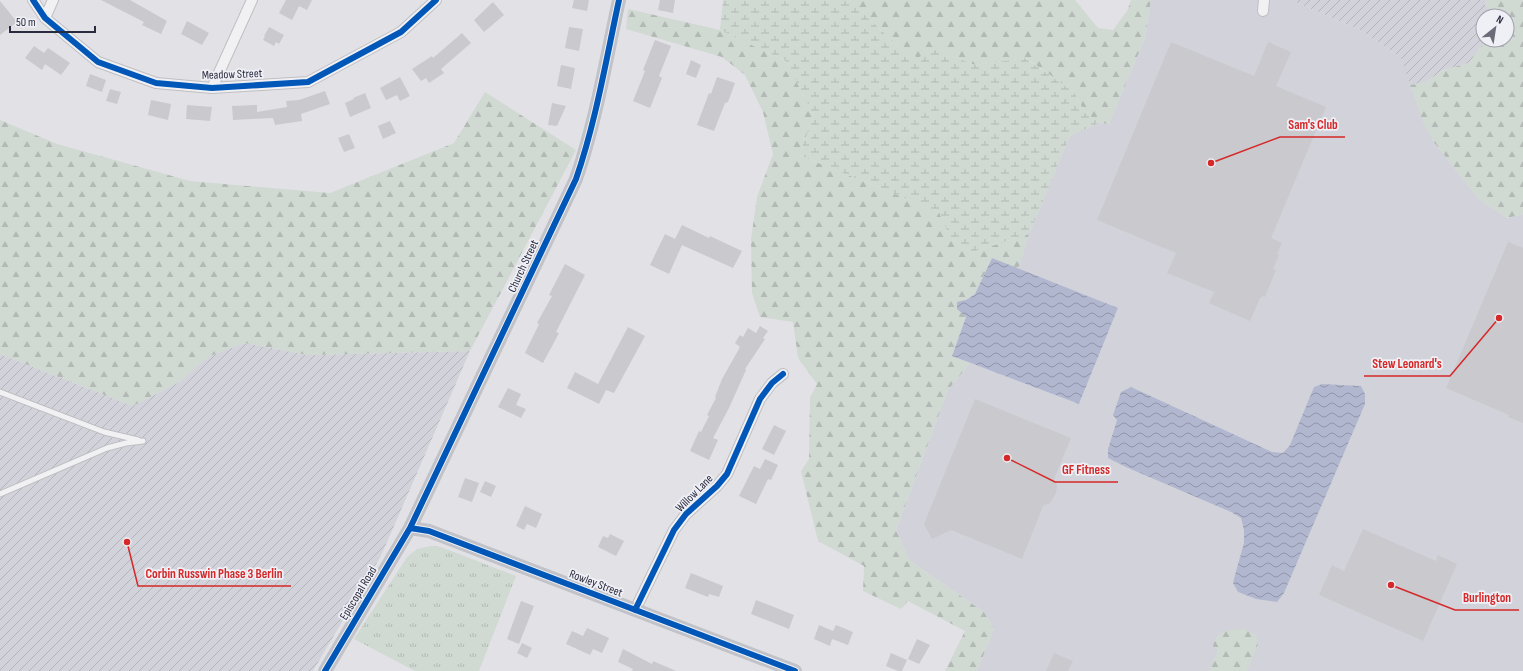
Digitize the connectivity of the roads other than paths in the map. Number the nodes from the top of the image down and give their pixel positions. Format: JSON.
{"nodes":[{"id":1,"x":33,"y":0,"type":"edge"},
{"id":2,"x":53,"y":0,"type":"edge"},
{"id":3,"x":252,"y":0,"type":"edge"},
{"id":4,"x":436,"y":0,"type":"edge"},
{"id":5,"x":619,"y":0,"type":"edge"},
{"id":6,"x":1264,"y":0,"type":"edge"},
{"id":7,"x":1262,"y":11,"type":"dead end"},
{"id":8,"x":45,"y":18,"type":"junction"},
{"id":9,"x":212,"y":88,"type":"junction"},
{"id":10,"x":784,"y":374,"type":"dead end"},
{"id":11,"x":0,"y":392,"type":"edge"},
{"id":12,"x":0,"y":494,"type":"edge"},
{"id":13,"x":410,"y":528,"type":"junction"},
{"id":14,"x":635,"y":610,"type":"junction"},
{"id":15,"x":325,"y":671,"type":"edge"},
{"id":16,"x":795,"y":671,"type":"edge"}],
"edges":[{"from":1,"to":8,"type":"street","name":"Meadow Street"},
{"from":2,"to":8,"type":"street"},
{"from":3,"to":9,"type":"street"},
{"from":4,"to":9,"type":"street","name":"Meadow Street"},
{"from":5,"to":13,"type":"street","name":"Church Street"},
{"from":6,"to":7,"type":"street"},
{"from":8,"to":9,"type":"street","name":"Meadow Street"},
{"from":10,"to":14,"type":"street","name":"Willow Lane"},
{"from":11,"to":12,"type":"lane"},
{"from":13,"to":14,"type":"street","name":"Rowley Street"},
{"from":13,"to":15,"type":"street","name":"Episcopal Road"},
{"from":14,"to":16,"type":"street","name":"Rowley Street"}]}
